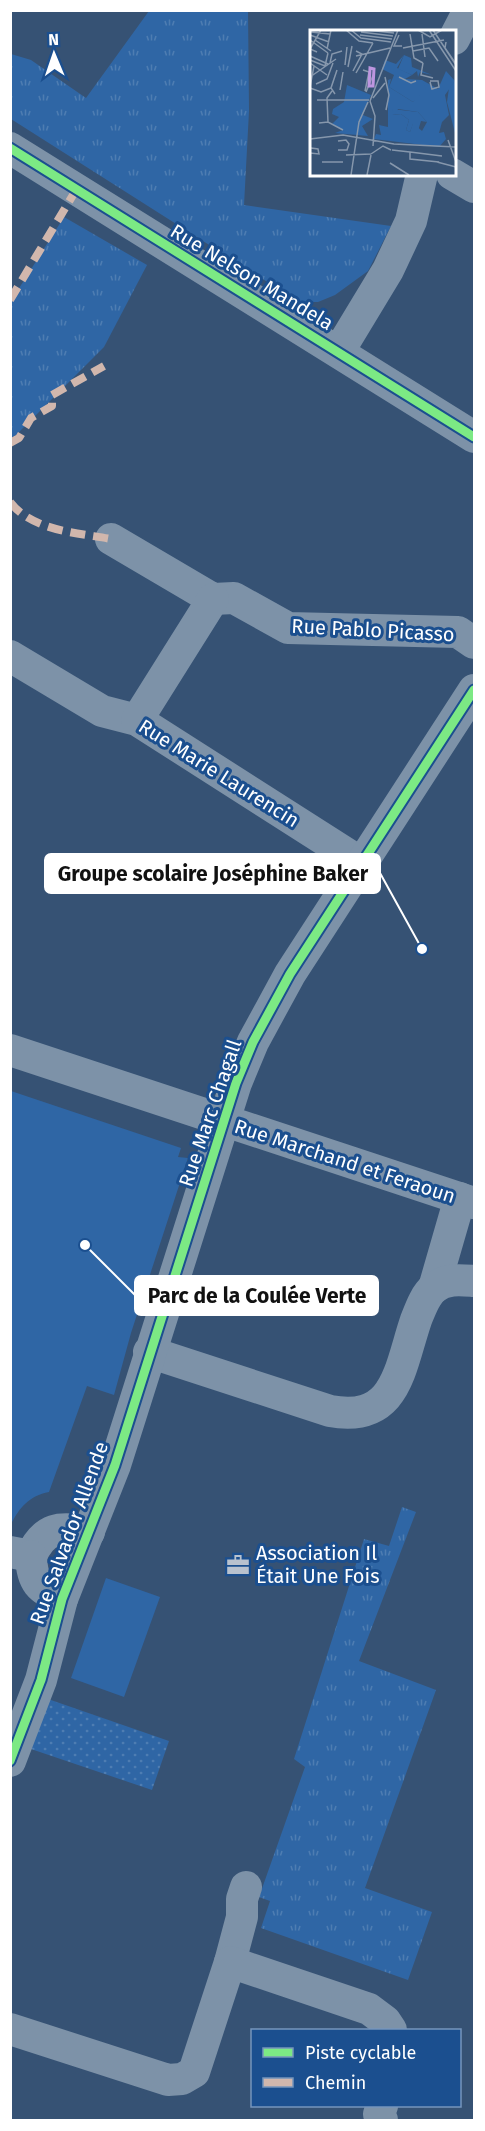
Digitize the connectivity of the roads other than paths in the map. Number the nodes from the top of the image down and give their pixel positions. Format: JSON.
{"nodes":[{"id":1,"x":469,"y":10,"type":"edge"},
{"id":2,"x":455,"y":35,"type":"edge"},
{"id":3,"x":10,"y":148,"type":"edge"},
{"id":4,"x":422,"y":176,"type":"edge"},
{"id":5,"x":455,"y":176,"type":"edge"},
{"id":6,"x":474,"y":187,"type":"edge"},
{"id":7,"x":339,"y":351,"type":"junction"},
{"id":8,"x":474,"y":437,"type":"edge"},
{"id":9,"x":111,"y":539,"type":"dead end"},
{"id":10,"x":213,"y":599,"type":"junction"},
{"id":11,"x":474,"y":644,"type":"edge"},
{"id":12,"x":10,"y":656,"type":"edge"},
{"id":13,"x":474,"y":690,"type":"edge"},
{"id":14,"x":137,"y":720,"type":"junction"},
{"id":15,"x":361,"y":863,"type":"junction"},
{"id":16,"x":10,"y":1050,"type":"edge"},
{"id":17,"x":224,"y":1122,"type":"junction"},
{"id":18,"x":467,"y":1201,"type":"edge"},
{"id":19,"x":474,"y":1281,"type":"edge"},
{"id":20,"x":434,"y":1288,"type":"junction"},
{"id":21,"x":149,"y":1352,"type":"junction"},
{"id":22,"x":89,"y":1532,"type":"junction"},
{"id":23,"x":21,"y":1554,"type":"edge"},
{"id":24,"x":62,"y":1599,"type":"junction"},
{"id":25,"x":10,"y":1761,"type":"edge"},
{"id":26,"x":246,"y":1887,"type":"dead end"},
{"id":27,"x":230,"y":1962,"type":"junction"},
{"id":28,"x":10,"y":2029,"type":"edge"},
{"id":29,"x":390,"y":2029,"type":"edge"},
{"id":30,"x":382,"y":2107,"type":"edge"},
{"id":31,"x":382,"y":2121,"type":"edge"}],
"edges":[{"from":1,"to":2,"type":"street"},
{"from":3,"to":7,"type":"street","name":"Rue Nelson Mandela"},
{"from":4,"to":7,"type":"street"},
{"from":5,"to":6,"type":"street"},
{"from":7,"to":8,"type":"street","name":"Rue Nelson Mandela"},
{"from":9,"to":10,"type":"street","name":"Rue Pablo Picasso"},
{"from":10,"to":11,"type":"street","name":"Rue Pablo Picasso"},
{"from":10,"to":14,"type":"street"},
{"from":12,"to":14,"type":"street","name":"Rue Marie Laurencin"},
{"from":13,"to":15,"type":"street","name":"Rue Marc Chagall"},
{"from":14,"to":15,"type":"street","name":"Rue Marie Laurencin"},
{"from":15,"to":17,"type":"street","name":"Rue Marc Chagall"},
{"from":16,"to":17,"type":"street","name":"Rue Marchand et Feraoun"},
{"from":17,"to":18,"type":"street","name":"Rue Marchand et Feraoun"},
{"from":17,"to":21,"type":"street","name":"Rue Marc Chagall"},
{"from":18,"to":20,"type":"street"},
{"from":19,"to":20,"type":"street"},
{"from":20,"to":21,"type":"street"},
{"from":21,"to":22,"type":"street","name":"Rue Salvador Allende"},
{"from":22,"to":23,"type":"street"},
{"from":22,"to":24,"type":"street","name":"Rue Salvador Allende"},
{"from":23,"to":24,"type":"street"},
{"from":24,"to":25,"type":"street","name":"Rue Salvador Allende"},
{"from":26,"to":27,"type":"street"},
{"from":27,"to":28,"type":"street"},
{"from":27,"to":29,"type":"street"},
{"from":30,"to":31,"type":"street"}]}
